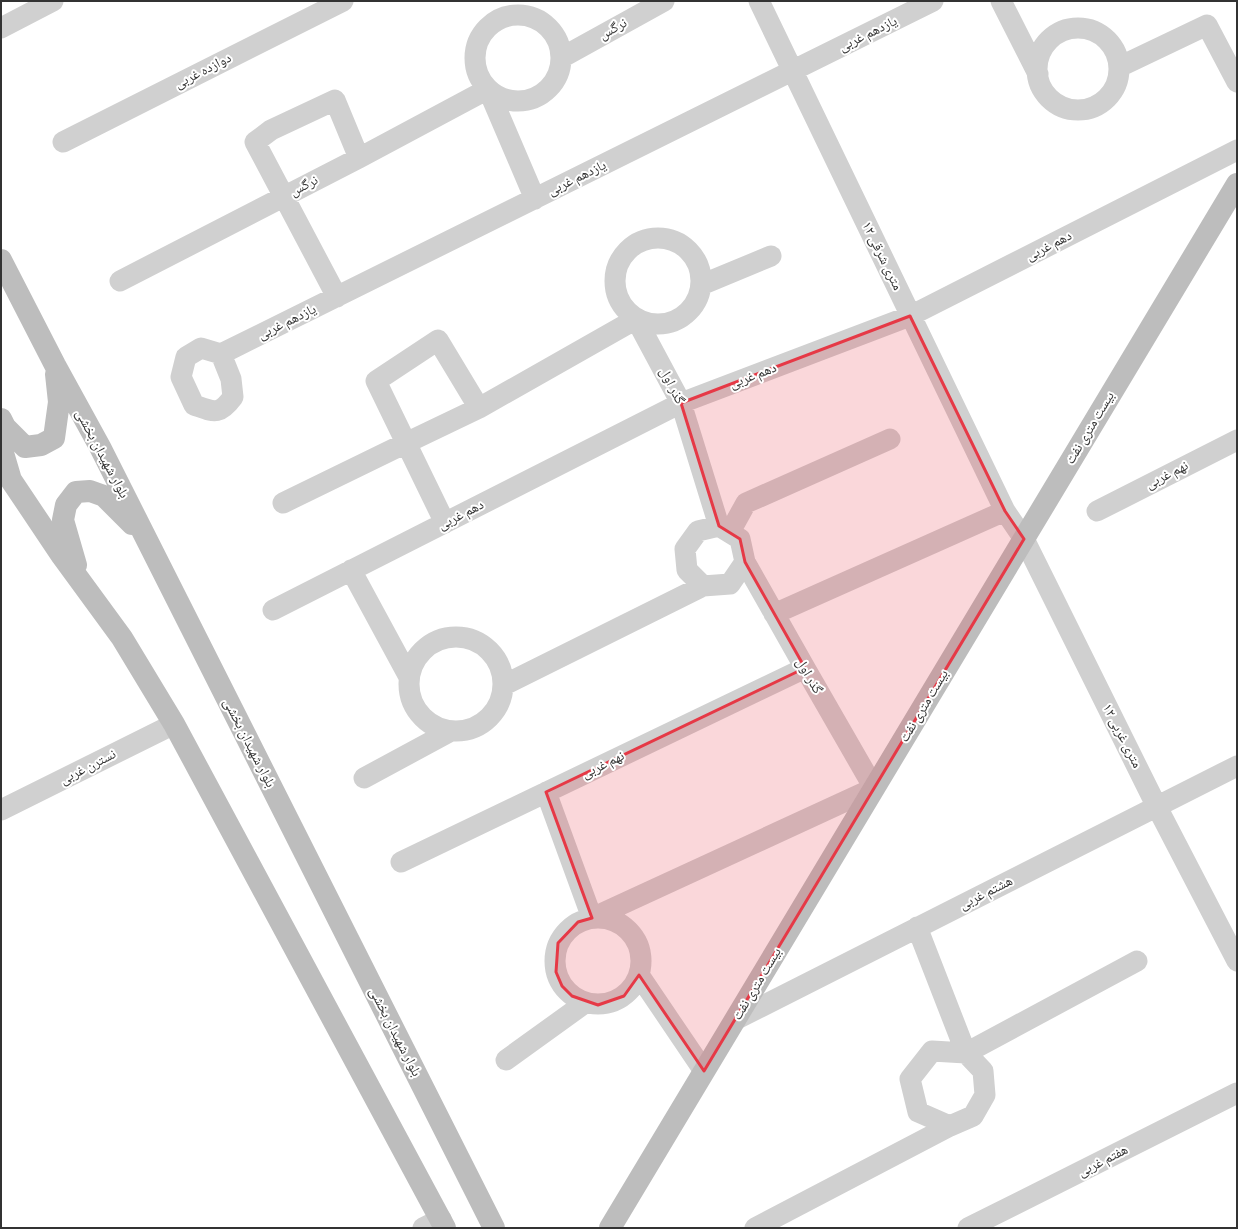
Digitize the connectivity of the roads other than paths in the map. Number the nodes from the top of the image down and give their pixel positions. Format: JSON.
{"nodes":[{"id":1,"x":53,"y":1,"type":"edge"},
{"id":2,"x":664,"y":1,"type":"edge"},
{"id":3,"x":759,"y":1,"type":"edge"},
{"id":4,"x":934,"y":1,"type":"edge"},
{"id":5,"x":1001,"y":1,"type":"edge"},
{"id":6,"x":336,"y":3,"type":"edge"},
{"id":7,"x":1,"y":28,"type":"edge"},
{"id":8,"x":561,"y":58,"type":"junction"},
{"id":9,"x":1119,"y":67,"type":"junction"},
{"id":10,"x":793,"y":71,"type":"junction"},
{"id":11,"x":1038,"y":74,"type":"junction"},
{"id":12,"x":1237,"y":82,"type":"edge"},
{"id":13,"x":488,"y":89,"type":"junction"},
{"id":14,"x":63,"y":142,"type":"dead end"},
{"id":15,"x":1237,"y":150,"type":"edge"},
{"id":16,"x":359,"y":158,"type":"junction"},
{"id":17,"x":1237,"y":184,"type":"edge"},
{"id":18,"x":284,"y":197,"type":"junction"},
{"id":19,"x":535,"y":199,"type":"junction"},
{"id":20,"x":771,"y":256,"type":"dead end"},
{"id":21,"x":1,"y":260,"type":"edge"},
{"id":22,"x":120,"y":281,"type":"dead end"},
{"id":23,"x":701,"y":285,"type":"junction"},
{"id":24,"x":337,"y":297,"type":"junction"},
{"id":25,"x":910,"y":316,"type":"junction"},
{"id":26,"x":636,"y":319,"type":"junction"},
{"id":27,"x":221,"y":354,"type":"dead end"},
{"id":28,"x":55,"y":365,"type":"junction"},
{"id":29,"x":682,"y":403,"type":"junction"},
{"id":30,"x":479,"y":408,"type":"junction"},
{"id":31,"x":1,"y":419,"type":"edge"},
{"id":32,"x":890,"y":439,"type":"dead end"},
{"id":33,"x":1237,"y":440,"type":"edge"},
{"id":34,"x":406,"y":443,"type":"junction"},
{"id":35,"x":1,"y":446,"type":"edge"},
{"id":36,"x":283,"y":503,"type":"dead end"},
{"id":37,"x":1005,"y":511,"type":"junction"},
{"id":38,"x":1097,"y":511,"type":"dead end"},
{"id":39,"x":445,"y":523,"type":"junction"},
{"id":40,"x":725,"y":529,"type":"junction"},
{"id":41,"x":146,"y":538,"type":"junction"},
{"id":42,"x":1024,"y":539,"type":"junction"},
{"id":43,"x":745,"y":562,"type":"junction"},
{"id":44,"x":351,"y":570,"type":"junction"},
{"id":45,"x":81,"y":582,"type":"junction"},
{"id":46,"x":703,"y":586,"type":"junction"},
{"id":47,"x":272,"y":610,"type":"dead end"},
{"id":48,"x":774,"y":614,"type":"junction"},
{"id":49,"x":804,"y":668,"type":"junction"},
{"id":50,"x":410,"y":677,"type":"junction"},
{"id":51,"x":504,"y":685,"type":"junction"},
{"id":52,"x":174,"y":724,"type":"junction"},
{"id":53,"x":451,"y":731,"type":"junction"},
{"id":54,"x":1237,"y":766,"type":"edge"},
{"id":55,"x":364,"y":778,"type":"dead end"},
{"id":56,"x":874,"y":788,"type":"junction"},
{"id":57,"x":546,"y":792,"type":"junction"},
{"id":58,"x":1157,"y":806,"type":"junction"},
{"id":59,"x":1,"y":810,"type":"edge"},
{"id":60,"x":401,"y":862,"type":"dead end"},
{"id":61,"x":592,"y":918,"type":"junction"},
{"id":62,"x":917,"y":927,"type":"junction"},
{"id":63,"x":1137,"y":961,"type":"dead end"},
{"id":64,"x":1237,"y":962,"type":"edge"},
{"id":65,"x":639,"y":975,"type":"junction"},
{"id":66,"x":585,"y":1003,"type":"junction"},
{"id":67,"x":735,"y":1020,"type":"junction"},
{"id":68,"x":966,"y":1053,"type":"junction"},
{"id":69,"x":506,"y":1060,"type":"dead end"},
{"id":70,"x":704,"y":1071,"type":"junction"},
{"id":71,"x":1237,"y":1093,"type":"edge"},
{"id":72,"x":950,"y":1126,"type":"junction"},
{"id":73,"x":437,"y":1225,"type":"edge"},
{"id":74,"x":494,"y":1228,"type":"edge"},
{"id":75,"x":610,"y":1228,"type":"edge"},
{"id":76,"x":755,"y":1228,"type":"edge"},
{"id":77,"x":968,"y":1228,"type":"edge"}],
"edges":[{"from":1,"to":7,"type":"street"},
{"from":2,"to":8,"type":"street","name":"نرگس"},
{"from":3,"to":10,"type":"street","name":"۱۲ متری شرقی"},
{"from":4,"to":10,"type":"street","name":"یازدهم غربی"},
{"from":5,"to":11,"type":"street"},
{"from":6,"to":14,"type":"street","name":"دوازده غربی"},
{"from":8,"to":13,"type":"street"},
{"from":8,"to":13,"type":"street"},
{"from":9,"to":11,"type":"street"},
{"from":9,"to":11,"type":"street"},
{"from":9,"to":12,"type":"street"},
{"from":10,"to":19,"type":"street","name":"یازدهم غربی"},
{"from":10,"to":25,"type":"street","name":"۱۲ متری شرقی"},
{"from":13,"to":16,"type":"street","name":"نرگس"},
{"from":13,"to":19,"type":"street"},
{"from":15,"to":25,"type":"street","name":"دهم غربی"},
{"from":16,"to":18,"type":"street","name":"نرگس"},
{"from":16,"to":18,"type":"street"},
{"from":17,"to":42,"type":"main road","name":"بیست متری نفت"},
{"from":18,"to":22,"type":"street","name":"نرگس"},
{"from":18,"to":24,"type":"street"},
{"from":19,"to":24,"type":"street","name":"یازدهم غربی"},
{"from":20,"to":23,"type":"street"},
{"from":21,"to":28,"type":"main road","name":"بلوار شهیدان بخشی"},
{"from":23,"to":26,"type":"street"},
{"from":23,"to":26,"type":"street","name":"گذر اول"},
{"from":24,"to":27,"type":"street","name":"یازدهم غربی"},
{"from":25,"to":29,"type":"street","name":"دهم غربی"},
{"from":25,"to":37,"type":"street","name":"۱۲ متری شرقی"},
{"from":26,"to":29,"type":"street","name":"گذر اول"},
{"from":26,"to":30,"type":"street"},
{"from":28,"to":31,"type":"main road"},
{"from":28,"to":41,"type":"main road","name":"بلوار شهیدان بخشی"},
{"from":29,"to":39,"type":"street","name":"دهم غربی"},
{"from":29,"to":40,"type":"street","name":"گذر اول"},
{"from":30,"to":34,"type":"street"},
{"from":30,"to":34,"type":"street"},
{"from":32,"to":40,"type":"street"},
{"from":33,"to":38,"type":"street","name":"نهم غربی"},
{"from":34,"to":36,"type":"street"},
{"from":34,"to":39,"type":"street"},
{"from":35,"to":45,"type":"main road"},
{"from":37,"to":42,"type":"street","name":"۱۲ متری غربی"},
{"from":37,"to":48,"type":"street"},
{"from":39,"to":44,"type":"street","name":"دهم غربی"},
{"from":40,"to":43,"type":"street"},
{"from":40,"to":46,"type":"street"},
{"from":41,"to":45,"type":"main road"},
{"from":41,"to":74,"type":"main road","name":"بلوار شهیدان بخشی"},
{"from":42,"to":56,"type":"main road","name":"بیست متری نفت"},
{"from":42,"to":58,"type":"street","name":"۱۲ متری غربی"},
{"from":43,"to":46,"type":"street"},
{"from":43,"to":48,"type":"street","name":"گذر اول"},
{"from":44,"to":47,"type":"street","name":"دهم غربی"},
{"from":44,"to":50,"type":"street"},
{"from":45,"to":52,"type":"main road"},
{"from":46,"to":51,"type":"street"},
{"from":48,"to":49,"type":"street","name":"گذر اول"},
{"from":49,"to":56,"type":"street","name":"گذر اول"},
{"from":49,"to":57,"type":"street","name":"نهم غربی"},
{"from":50,"to":51,"type":"street"},
{"from":50,"to":53,"type":"street"},
{"from":51,"to":53,"type":"street"},
{"from":52,"to":59,"type":"street","name":"نسترن غربی"},
{"from":52,"to":73,"type":"main road"},
{"from":53,"to":55,"type":"street"},
{"from":54,"to":58,"type":"street","name":"هشتم غربی"},
{"from":56,"to":61,"type":"street"},
{"from":56,"to":67,"type":"main road","name":"بیست متری نفت"},
{"from":57,"to":60,"type":"street","name":"نهم غربی"},
{"from":57,"to":61,"type":"street"},
{"from":58,"to":62,"type":"street","name":"هشتم غربی"},
{"from":58,"to":64,"type":"street","name":"۱۲ متری غربی"},
{"from":61,"to":65,"type":"street"},
{"from":61,"to":66,"type":"street"},
{"from":62,"to":67,"type":"street","name":"هشتم غربی"},
{"from":62,"to":68,"type":"street"},
{"from":63,"to":68,"type":"street"},
{"from":65,"to":66,"type":"street"},
{"from":65,"to":70,"type":"street"},
{"from":66,"to":69,"type":"street"},
{"from":67,"to":70,"type":"main road","name":"بیست متری نفت"},
{"from":68,"to":72,"type":"street"},
{"from":68,"to":72,"type":"street"},
{"from":70,"to":75,"type":"main road","name":"بیست متری نفت"},
{"from":71,"to":77,"type":"street","name":"هفتم غربی"},
{"from":72,"to":76,"type":"street"}]}
